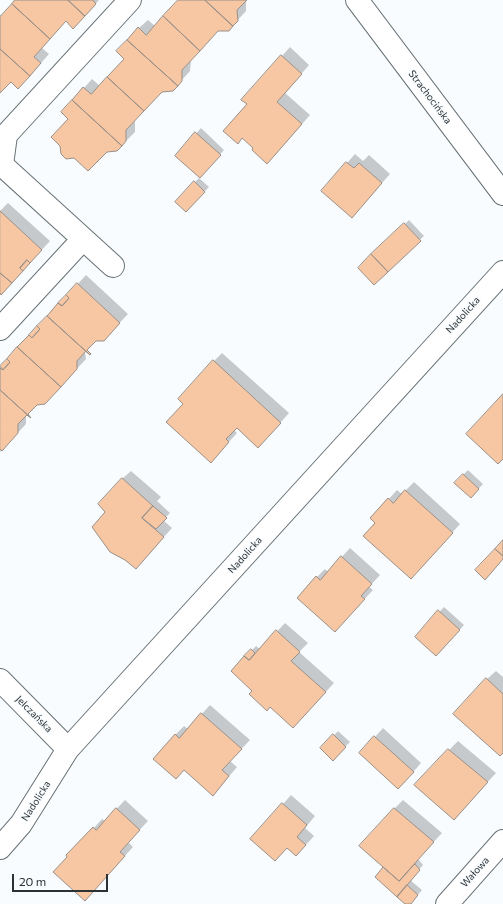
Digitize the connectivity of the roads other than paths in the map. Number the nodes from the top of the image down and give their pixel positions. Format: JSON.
{"nodes":[{"id":1,"x":130,"y":0,"type":"edge"},
{"id":2,"x":357,"y":0,"type":"edge"},
{"id":3,"x":503,"y":194,"type":"edge"},
{"id":4,"x":84,"y":239,"type":"junction"},
{"id":5,"x":112,"y":266,"type":"dead end"},
{"id":6,"x":503,"y":272,"type":"edge"},
{"id":7,"x":0,"y":329,"type":"edge"},
{"id":8,"x":0,"y":680,"type":"edge"},
{"id":9,"x":68,"y":749,"type":"junction"},
{"id":10,"x":503,"y":841,"type":"edge"},
{"id":11,"x":0,"y":848,"type":"edge"},
{"id":12,"x":447,"y":904,"type":"edge"}],
"edges":[{"from":1,"to":4,"type":"street"},
{"from":2,"to":3,"type":"street","name":"Strachocińska"},
{"from":4,"to":5,"type":"street"},
{"from":4,"to":7,"type":"street"},
{"from":6,"to":9,"type":"street","name":"Nadolicka"},
{"from":8,"to":9,"type":"street","name":"Jelczańska"},
{"from":9,"to":11,"type":"street","name":"Nadolicka"},
{"from":10,"to":12,"type":"street","name":"Wałowa"}]}
